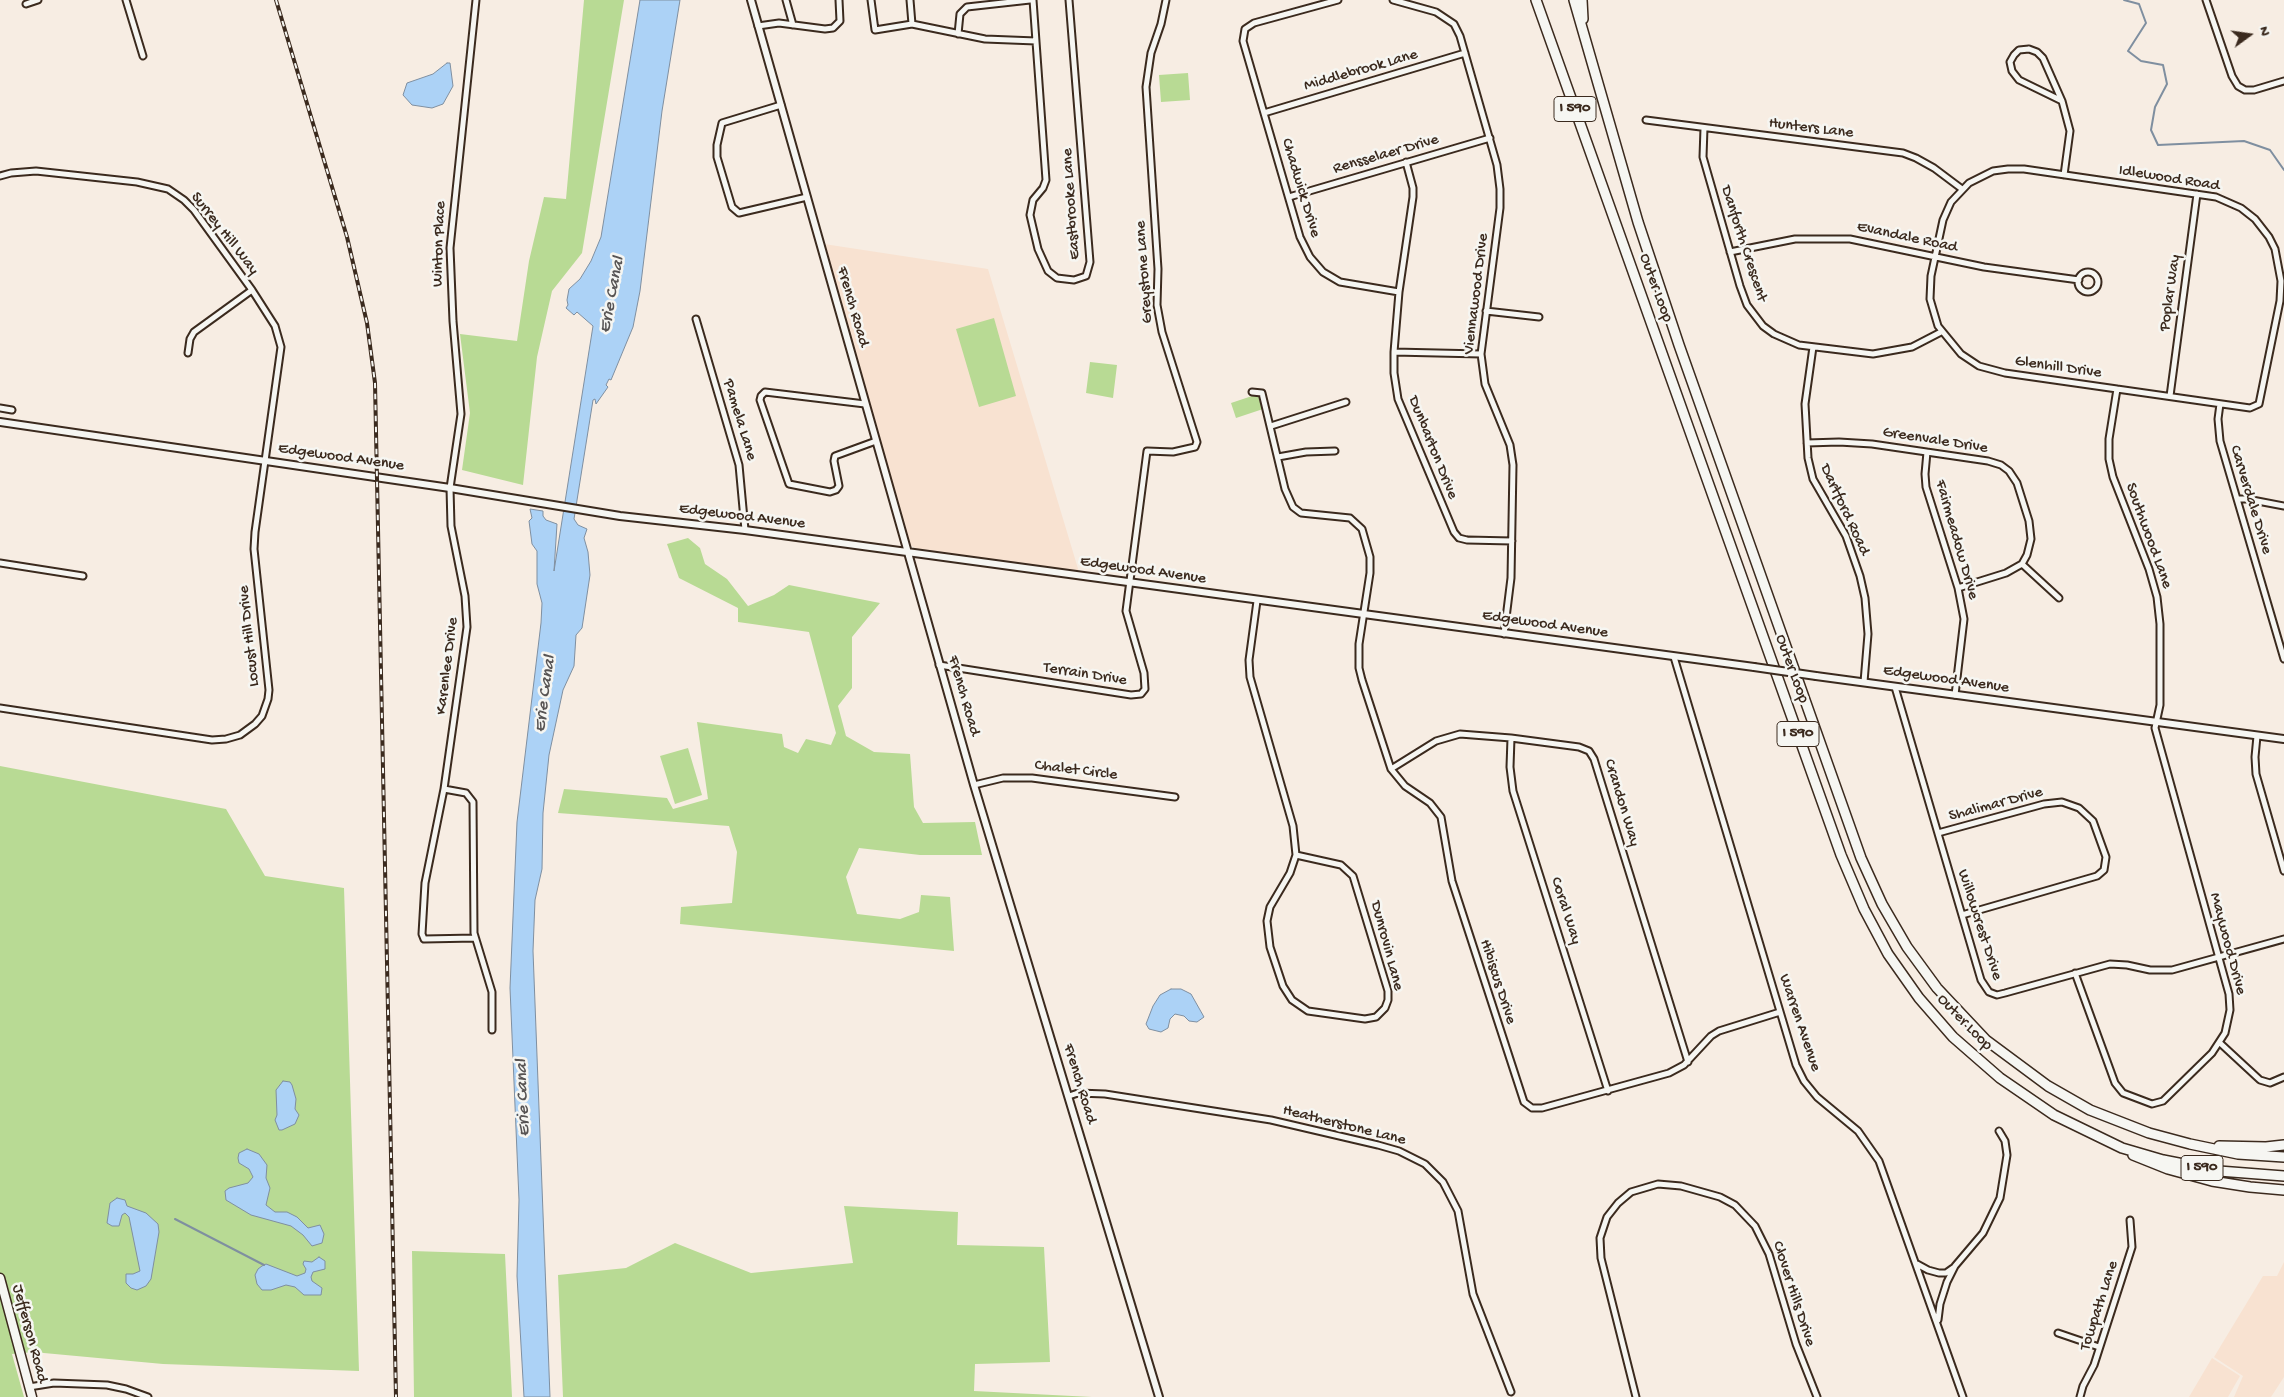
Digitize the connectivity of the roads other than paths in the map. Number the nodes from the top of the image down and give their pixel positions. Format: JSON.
{"nodes":[{"id":1,"x":38,"y":0,"type":"edge"},
{"id":2,"x":126,"y":0,"type":"edge"},
{"id":3,"x":476,"y":0,"type":"edge"},
{"id":4,"x":751,"y":0,"type":"edge"},
{"id":5,"x":786,"y":0,"type":"edge"},
{"id":6,"x":839,"y":0,"type":"edge"},
{"id":7,"x":871,"y":0,"type":"edge"},
{"id":8,"x":910,"y":0,"type":"edge"},
{"id":9,"x":1030,"y":0,"type":"edge"},
{"id":10,"x":1034,"y":0,"type":"edge"},
{"id":11,"x":1070,"y":0,"type":"edge"},
{"id":12,"x":1166,"y":0,"type":"edge"},
{"id":13,"x":1338,"y":0,"type":"edge"},
{"id":14,"x":1393,"y":0,"type":"edge"},
{"id":15,"x":1574,"y":0,"type":"edge"},
{"id":16,"x":1582,"y":0,"type":"edge"},
{"id":17,"x":2206,"y":0,"type":"edge"},
{"id":18,"x":1536,"y":2,"type":"edge"},
{"id":19,"x":26,"y":4,"type":"dead end"},
{"id":20,"x":912,"y":24,"type":"junction"},
{"id":21,"x":758,"y":26,"type":"junction"},
{"id":22,"x":793,"y":26,"type":"junction"},
{"id":23,"x":1582,"y":29,"type":"junction"},
{"id":24,"x":958,"y":34,"type":"junction"},
{"id":25,"x":1036,"y":41,"type":"junction"},
{"id":26,"x":1465,"y":53,"type":"junction"},
{"id":27,"x":143,"y":56,"type":"dead end"},
{"id":28,"x":2284,"y":81,"type":"edge"},
{"id":29,"x":2062,"y":101,"type":"junction"},
{"id":30,"x":780,"y":105,"type":"junction"},
{"id":31,"x":1264,"y":112,"type":"junction"},
{"id":32,"x":1646,"y":120,"type":"dead end"},
{"id":33,"x":1704,"y":128,"type":"junction"},
{"id":34,"x":1490,"y":138,"type":"junction"},
{"id":35,"x":1406,"y":162,"type":"junction"},
{"id":36,"x":2064,"y":175,"type":"junction"},
{"id":37,"x":0,"y":176,"type":"edge"},
{"id":38,"x":1962,"y":189,"type":"junction"},
{"id":39,"x":2197,"y":194,"type":"junction"},
{"id":40,"x":806,"y":197,"type":"junction"},
{"id":41,"x":1289,"y":197,"type":"junction"},
{"id":42,"x":1730,"y":252,"type":"junction"},
{"id":43,"x":2284,"y":252,"type":"edge"},
{"id":44,"x":2277,"y":255,"type":"junction"},
{"id":45,"x":1934,"y":257,"type":"junction"},
{"id":46,"x":2079,"y":280,"type":"dead end"},
{"id":47,"x":252,"y":290,"type":"junction"},
{"id":48,"x":1399,"y":292,"type":"junction"},
{"id":49,"x":1486,"y":311,"type":"junction"},
{"id":50,"x":1539,"y":317,"type":"dead end"},
{"id":51,"x":696,"y":319,"type":"dead end"},
{"id":52,"x":1941,"y":332,"type":"junction"},
{"id":53,"x":1813,"y":347,"type":"junction"},
{"id":54,"x":1394,"y":352,"type":"junction"},
{"id":55,"x":188,"y":353,"type":"dead end"},
{"id":56,"x":1481,"y":354,"type":"junction"},
{"id":57,"x":2116,"y":389,"type":"junction"},
{"id":58,"x":1252,"y":392,"type":"dead end"},
{"id":59,"x":2170,"y":396,"type":"junction"},
{"id":60,"x":1346,"y":402,"type":"dead end"},
{"id":61,"x":2260,"y":402,"type":"joint"},
{"id":62,"x":865,"y":404,"type":"junction"},
{"id":63,"x":2220,"y":404,"type":"junction"},
{"id":64,"x":0,"y":408,"type":"edge"},
{"id":65,"x":12,"y":410,"type":"dead end"},
{"id":66,"x":0,"y":422,"type":"edge"},
{"id":67,"x":1272,"y":426,"type":"junction"},
{"id":68,"x":876,"y":441,"type":"junction"},
{"id":69,"x":1807,"y":443,"type":"junction"},
{"id":70,"x":1335,"y":451,"type":"dead end"},
{"id":71,"x":1927,"y":452,"type":"junction"},
{"id":72,"x":1278,"y":457,"type":"junction"},
{"id":73,"x":266,"y":461,"type":"junction"},
{"id":74,"x":450,"y":488,"type":"junction"},
{"id":75,"x":2237,"y":499,"type":"junction"},
{"id":76,"x":2284,"y":506,"type":"edge"},
{"id":77,"x":745,"y":530,"type":"junction"},
{"id":78,"x":1512,"y":541,"type":"junction"},
{"id":79,"x":907,"y":553,"type":"junction"},
{"id":80,"x":0,"y":563,"type":"edge"},
{"id":81,"x":2022,"y":564,"type":"junction"},
{"id":82,"x":83,"y":576,"type":"dead end"},
{"id":83,"x":1129,"y":582,"type":"junction"},
{"id":84,"x":1958,"y":588,"type":"junction"},
{"id":85,"x":2059,"y":598,"type":"dead end"},
{"id":86,"x":1257,"y":600,"type":"junction"},
{"id":87,"x":1364,"y":614,"type":"junction"},
{"id":88,"x":1504,"y":634,"type":"junction"},
{"id":89,"x":1674,"y":657,"type":"junction"},
{"id":90,"x":2284,"y":659,"type":"edge"},
{"id":91,"x":939,"y":665,"type":"junction"},
{"id":92,"x":1864,"y":682,"type":"junction"},
{"id":93,"x":1895,"y":687,"type":"junction"},
{"id":94,"x":1955,"y":695,"type":"junction"},
{"id":95,"x":0,"y":708,"type":"edge"},
{"id":96,"x":2156,"y":722,"type":"junction"},
{"id":97,"x":2257,"y":736,"type":"junction"},
{"id":98,"x":1511,"y":738,"type":"junction"},
{"id":99,"x":2284,"y":739,"type":"edge"},
{"id":100,"x":1392,"y":769,"type":"junction"},
{"id":101,"x":974,"y":784,"type":"junction"},
{"id":102,"x":444,"y":789,"type":"junction"},
{"id":103,"x":1175,"y":797,"type":"dead end"},
{"id":104,"x":1938,"y":833,"type":"junction"},
{"id":105,"x":1296,"y":855,"type":"junction"},
{"id":106,"x":2284,"y":871,"type":"edge"},
{"id":107,"x":1962,"y":915,"type":"junction"},
{"id":108,"x":475,"y":938,"type":"junction"},
{"id":109,"x":2284,"y":939,"type":"edge"},
{"id":110,"x":2219,"y":958,"type":"junction"},
{"id":111,"x":2075,"y":974,"type":"junction"},
{"id":112,"x":1780,"y":1012,"type":"junction"},
{"id":113,"x":492,"y":1030,"type":"dead end"},
{"id":114,"x":2220,"y":1042,"type":"junction"},
{"id":115,"x":1688,"y":1062,"type":"junction"},
{"id":116,"x":2284,"y":1077,"type":"edge"},
{"id":117,"x":1608,"y":1090,"type":"junction"},
{"id":118,"x":1068,"y":1096,"type":"junction"},
{"id":119,"x":1999,"y":1131,"type":"dead end"},
{"id":120,"x":2190,"y":1144,"type":"junction"},
{"id":121,"x":2284,"y":1145,"type":"edge"},
{"id":122,"x":2122,"y":1148,"type":"junction"},
{"id":123,"x":2284,"y":1158,"type":"edge"},
{"id":124,"x":2284,"y":1176,"type":"edge"},
{"id":125,"x":2284,"y":1190,"type":"edge"},
{"id":126,"x":2130,"y":1220,"type":"dead end"},
{"id":127,"x":1917,"y":1264,"type":"junction"},
{"id":128,"x":1955,"y":1266,"type":"junction"},
{"id":129,"x":0,"y":1278,"type":"edge"},
{"id":130,"x":1938,"y":1323,"type":"junction"},
{"id":131,"x":2058,"y":1333,"type":"dead end"},
{"id":132,"x":2099,"y":1347,"type":"junction"},
{"id":133,"x":29,"y":1387,"type":"junction"},
{"id":134,"x":1511,"y":1392,"type":"dead end"},
{"id":135,"x":32,"y":1397,"type":"edge"},
{"id":136,"x":148,"y":1397,"type":"edge"},
{"id":137,"x":1159,"y":1397,"type":"edge"},
{"id":138,"x":1636,"y":1397,"type":"edge"},
{"id":139,"x":1817,"y":1397,"type":"edge"},
{"id":140,"x":1963,"y":1397,"type":"edge"},
{"id":141,"x":2080,"y":1397,"type":"edge"}],
"edges":[{"from":1,"to":19,"type":"street"},
{"from":2,"to":27,"type":"street"},
{"from":3,"to":74,"type":"street","name":"Winton Place"},
{"from":4,"to":21,"type":"street","name":"French Road"},
{"from":5,"to":22,"type":"street"},
{"from":6,"to":22,"type":"street"},
{"from":7,"to":20,"type":"street"},
{"from":8,"to":20,"type":"street"},
{"from":9,"to":24,"type":"street"},
{"from":10,"to":25,"type":"street","name":"Eastbrooke Lane"},
{"from":11,"to":25,"type":"street","name":"Eastbrooke Lane"},
{"from":12,"to":83,"type":"street","name":"Greystone Lane"},
{"from":13,"to":31,"type":"street","name":"Chadwick Drive"},
{"from":14,"to":26,"type":"street","name":"Viennawood Drive"},
{"from":15,"to":23,"type":"highway","name":"Outer Loop","number":"I 590"},
{"from":16,"to":23,"type":"highway"},
{"from":17,"to":28,"type":"street"},
{"from":18,"to":122,"type":"highway","name":"Outer Loop","number":"I 590"},
{"from":20,"to":24,"type":"street"},
{"from":21,"to":22,"type":"street"},
{"from":21,"to":30,"type":"street","name":"French Road"},
{"from":23,"to":120,"type":"highway","name":"Outer Loop","number":"I 590"},
{"from":24,"to":25,"type":"street"},
{"from":26,"to":31,"type":"street","name":"Middlebrook Lane"},
{"from":26,"to":34,"type":"street","name":"Viennawood Drive"},
{"from":29,"to":29,"type":"street"},
{"from":29,"to":36,"type":"street"},
{"from":30,"to":40,"type":"street","name":"French Road"},
{"from":30,"to":40,"type":"street"},
{"from":31,"to":41,"type":"street","name":"Chadwick Drive"},
{"from":32,"to":33,"type":"street","name":"Hunters Lane"},
{"from":33,"to":38,"type":"street","name":"Hunters Lane"},
{"from":33,"to":42,"type":"street","name":"Danforth Crescent"},
{"from":34,"to":35,"type":"street","name":"Rensselaer Drive"},
{"from":34,"to":49,"type":"street","name":"Viennawood Drive"},
{"from":35,"to":41,"type":"street","name":"Rensselaer Drive"},
{"from":35,"to":48,"type":"street","name":"Dunbarton Drive"},
{"from":36,"to":38,"type":"street","name":"Idlewood Road"},
{"from":36,"to":39,"type":"street","name":"Idlewood Road"},
{"from":37,"to":47,"type":"street","name":"Surrey Hill Way"},
{"from":38,"to":45,"type":"street","name":"Idlewood Road"},
{"from":39,"to":44,"type":"street","name":"Idlewood Road"},
{"from":39,"to":59,"type":"street","name":"Poplar Way"},
{"from":40,"to":62,"type":"street","name":"French Road"},
{"from":41,"to":48,"type":"street","name":"Chadwick Drive"},
{"from":42,"to":45,"type":"street","name":"Evandale Road"},
{"from":42,"to":53,"type":"street","name":"Danforth Crescent"},
{"from":43,"to":44,"type":"street"},
{"from":44,"to":61,"type":"street","name":"Idlewood Road"},
{"from":45,"to":46,"type":"street","name":"Evandale Road"},
{"from":45,"to":52,"type":"street","name":"Glenhill Drive"},
{"from":47,"to":55,"type":"street"},
{"from":47,"to":73,"type":"street","name":"Surrey Hill Way"},
{"from":48,"to":54,"type":"street","name":"Dunbarton Drive"},
{"from":49,"to":50,"type":"street"},
{"from":49,"to":56,"type":"street","name":"Viennawood Drive"},
{"from":51,"to":77,"type":"street","name":"Pamela Lane"},
{"from":52,"to":53,"type":"street","name":"Danforth Crescent"},
{"from":52,"to":57,"type":"street","name":"Glenhill Drive"},
{"from":53,"to":69,"type":"street","name":"Dartford Road"},
{"from":54,"to":56,"type":"street"},
{"from":54,"to":78,"type":"street","name":"Dunbarton Drive"},
{"from":56,"to":78,"type":"street","name":"Viennawood Drive"},
{"from":57,"to":59,"type":"street","name":"Glenhill Drive"},
{"from":57,"to":96,"type":"street","name":"Southwood Lane"},
{"from":58,"to":67,"type":"street"},
{"from":59,"to":63,"type":"street","name":"Glenhill Drive"},
{"from":60,"to":67,"type":"street"},
{"from":61,"to":63,"type":"street","name":"Glenhill Drive"},
{"from":62,"to":68,"type":"street","name":"French Road"},
{"from":62,"to":68,"type":"street"},
{"from":63,"to":75,"type":"street","name":"Carverdale Drive"},
{"from":64,"to":65,"type":"street"},
{"from":66,"to":73,"type":"street","name":"Edgewood Avenue"},
{"from":67,"to":72,"type":"street"},
{"from":68,"to":79,"type":"street","name":"French Road"},
{"from":69,"to":71,"type":"street","name":"Greenvale Drive"},
{"from":69,"to":92,"type":"street","name":"Dartford Road"},
{"from":70,"to":72,"type":"street"},
{"from":71,"to":81,"type":"street","name":"Greenvale Drive"},
{"from":71,"to":84,"type":"street","name":"Fairmeadow Drive"},
{"from":72,"to":87,"type":"street","name":"Hibiscus Drive"},
{"from":73,"to":74,"type":"street","name":"Edgewood Avenue"},
{"from":73,"to":95,"type":"street","name":"Locust Hill Drive"},
{"from":74,"to":77,"type":"street","name":"Edgewood Avenue"},
{"from":74,"to":102,"type":"street","name":"Karenlee Drive"},
{"from":75,"to":76,"type":"street"},
{"from":75,"to":90,"type":"street","name":"Carverdale Drive"},
{"from":77,"to":79,"type":"street","name":"Edgewood Avenue"},
{"from":78,"to":88,"type":"street","name":"Viennawood Drive"},
{"from":79,"to":83,"type":"street","name":"Edgewood Avenue"},
{"from":79,"to":91,"type":"street","name":"French Road"},
{"from":80,"to":82,"type":"street"},
{"from":81,"to":84,"type":"street"},
{"from":81,"to":85,"type":"street"},
{"from":83,"to":86,"type":"street","name":"Edgewood Avenue"},
{"from":83,"to":91,"type":"street","name":"Terrain Drive"},
{"from":84,"to":94,"type":"street","name":"Fairmeadow Drive"},
{"from":86,"to":87,"type":"street","name":"Edgewood Avenue"},
{"from":86,"to":105,"type":"street","name":"Dunrovin Lane"},
{"from":87,"to":88,"type":"street","name":"Edgewood Avenue"},
{"from":87,"to":100,"type":"street","name":"Hibiscus Drive"},
{"from":88,"to":89,"type":"street","name":"Edgewood Avenue"},
{"from":89,"to":92,"type":"street","name":"Edgewood Avenue","bridge":true},
{"from":89,"to":112,"type":"street","name":"Warren Avenue"},
{"from":91,"to":101,"type":"street","name":"French Road"},
{"from":92,"to":93,"type":"street","name":"Edgewood Avenue"},
{"from":93,"to":94,"type":"street","name":"Edgewood Avenue"},
{"from":93,"to":104,"type":"street","name":"Willowcrest Drive"},
{"from":94,"to":96,"type":"street","name":"Edgewood Avenue"},
{"from":96,"to":97,"type":"street","name":"Edgewood Avenue"},
{"from":96,"to":110,"type":"street","name":"Maywood Drive"},
{"from":97,"to":99,"type":"street","name":"Edgewood Avenue"},
{"from":97,"to":106,"type":"street"},
{"from":98,"to":100,"type":"street","name":"Crandon Way"},
{"from":98,"to":115,"type":"street","name":"Crandon Way"},
{"from":98,"to":117,"type":"street","name":"Coral Way"},
{"from":100,"to":117,"type":"street","name":"Hibiscus Drive"},
{"from":101,"to":103,"type":"street","name":"Chalet Circle"},
{"from":101,"to":118,"type":"street","name":"French Road"},
{"from":102,"to":108,"type":"street"},
{"from":102,"to":108,"type":"street","name":"Karenlee Drive"},
{"from":104,"to":107,"type":"street","name":"Willowcrest Drive"},
{"from":104,"to":107,"type":"street","name":"Shalimar Drive"},
{"from":105,"to":105,"type":"street","name":"Dunrovin Lane"},
{"from":107,"to":111,"type":"street","name":"Willowcrest Drive"},
{"from":108,"to":113,"type":"street"},
{"from":109,"to":110,"type":"street","name":"Willowcrest Drive"},
{"from":110,"to":111,"type":"street","name":"Willowcrest Drive"},
{"from":110,"to":114,"type":"street","name":"Maywood Drive"},
{"from":111,"to":114,"type":"street","name":"Maywood Drive"},
{"from":112,"to":115,"type":"street","name":"Hibiscus Drive"},
{"from":112,"to":127,"type":"street","name":"Warren Avenue"},
{"from":114,"to":116,"type":"street"},
{"from":115,"to":117,"type":"street","name":"Hibiscus Drive"},
{"from":118,"to":134,"type":"street","name":"Heatherstone Lane"},
{"from":118,"to":137,"type":"street","name":"French Road"},
{"from":119,"to":128,"type":"street"},
{"from":120,"to":121,"type":"highway"},
{"from":120,"to":123,"type":"highway","name":"Outer Loop","number":"I 590"},
{"from":122,"to":124,"type":"highway","name":"Outer Loop","number":"I 590"},
{"from":122,"to":125,"type":"highway"},
{"from":126,"to":132,"type":"street","name":"Towpath Lane"},
{"from":127,"to":128,"type":"street"},
{"from":127,"to":130,"type":"street","name":"Warren Avenue"},
{"from":128,"to":130,"type":"street"},
{"from":129,"to":133,"type":"main road","name":"Jefferson Road"},
{"from":130,"to":140,"type":"street","name":"Warren Avenue"},
{"from":131,"to":132,"type":"street"},
{"from":132,"to":141,"type":"street","name":"Towpath Lane"},
{"from":133,"to":135,"type":"main road","name":"Jefferson Road"},
{"from":133,"to":136,"type":"street"},
{"from":138,"to":139,"type":"street","name":"Clover Hills Drive"}]}
